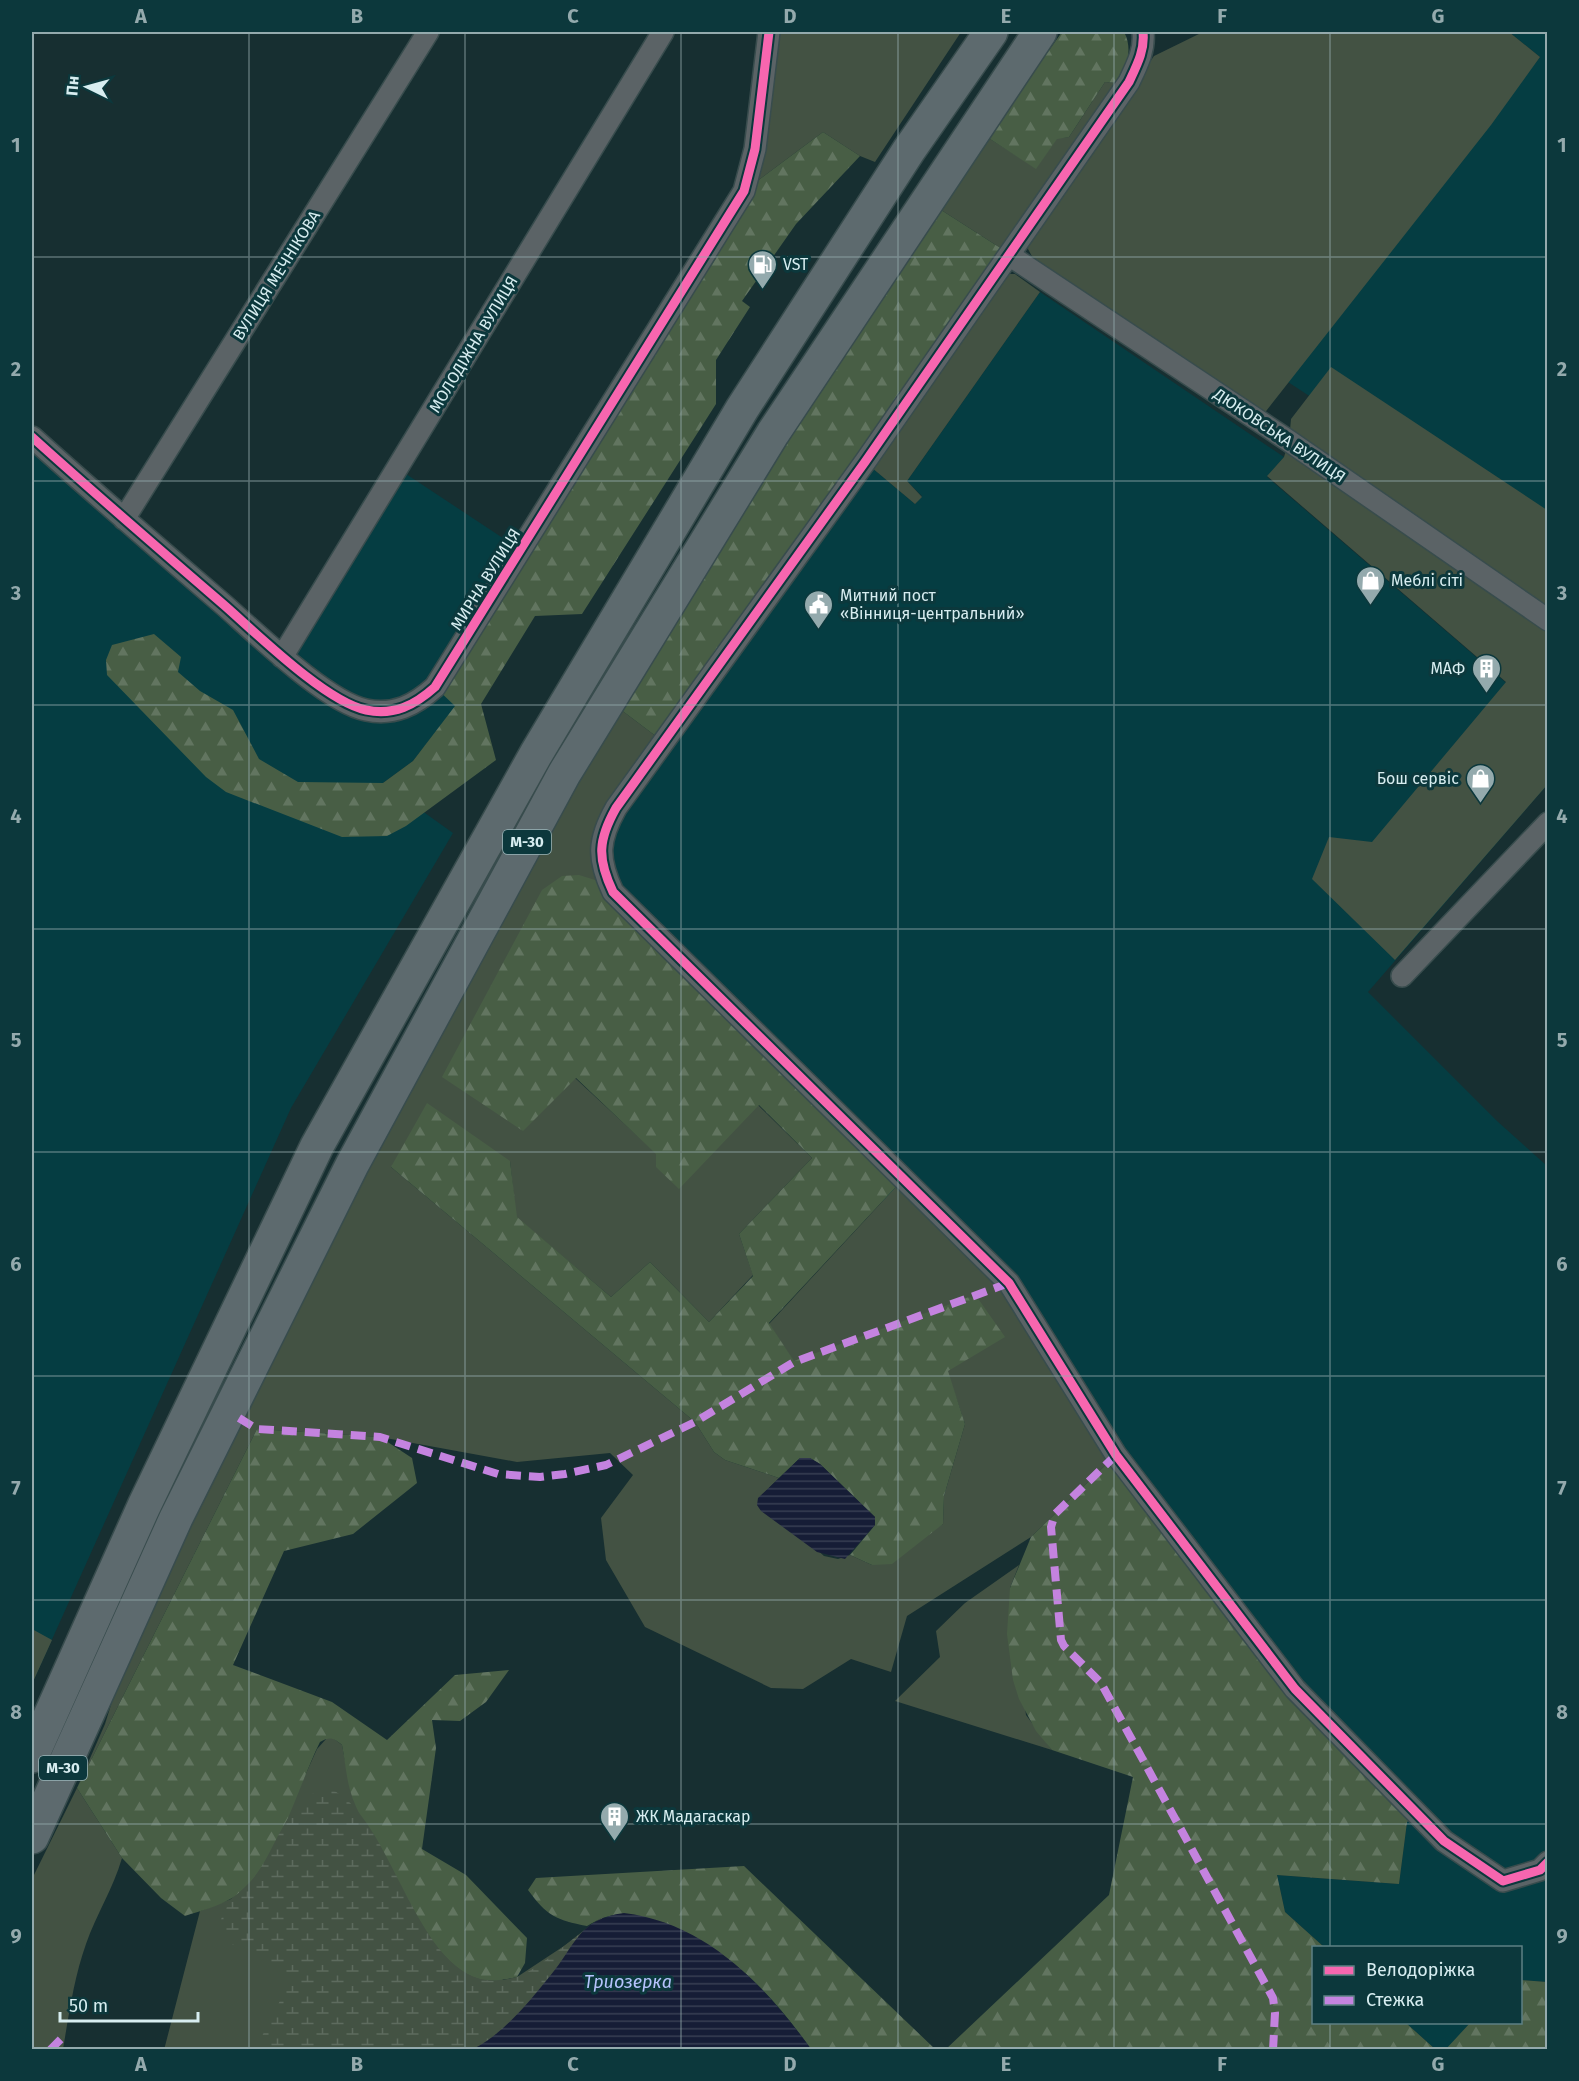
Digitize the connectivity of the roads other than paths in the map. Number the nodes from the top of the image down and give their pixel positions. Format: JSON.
{"nodes":[{"id":1,"x":428,"y":32,"type":"edge"},
{"id":2,"x":663,"y":32,"type":"edge"},
{"id":3,"x":770,"y":32,"type":"edge"},
{"id":4,"x":991,"y":32,"type":"edge"},
{"id":5,"x":1041,"y":32,"type":"edge"},
{"id":6,"x":1143,"y":32,"type":"edge"},
{"id":7,"x":1009,"y":255,"type":"junction"},
{"id":8,"x":32,"y":437,"type":"edge"},
{"id":9,"x":124,"y":519,"type":"junction"},
{"id":10,"x":1548,"y":620,"type":"edge"},
{"id":11,"x":282,"y":657,"type":"junction"},
{"id":12,"x":1548,"y":823,"type":"edge"},
{"id":13,"x":1402,"y":976,"type":"dead end"},
{"id":14,"x":32,"y":1756,"type":"edge"},
{"id":15,"x":32,"y":1837,"type":"edge"},
{"id":16,"x":1548,"y":1862,"type":"edge"}],
"edges":[{"from":1,"to":9,"type":"street","name":"ВУЛИЦЯ МЕЧНІКОВА"},
{"from":2,"to":11,"type":"street","name":"МОЛОДІЖНА ВУЛИЦЯ"},
{"from":3,"to":11,"type":"street","name":"МИРНА ВУЛИЦЯ"},
{"from":4,"to":14,"type":"highway","number":"М-30"},
{"from":5,"to":15,"type":"highway","number":"М-30"},
{"from":6,"to":7,"type":"street"},
{"from":7,"to":10,"type":"street","name":"ДЮКОВСЬКА ВУЛИЦЯ"},
{"from":7,"to":16,"type":"street"},
{"from":8,"to":9,"type":"street","name":"МИРНА ВУЛИЦЯ"},
{"from":9,"to":11,"type":"street","name":"МИРНА ВУЛИЦЯ"},
{"from":12,"to":13,"type":"street"}]}
